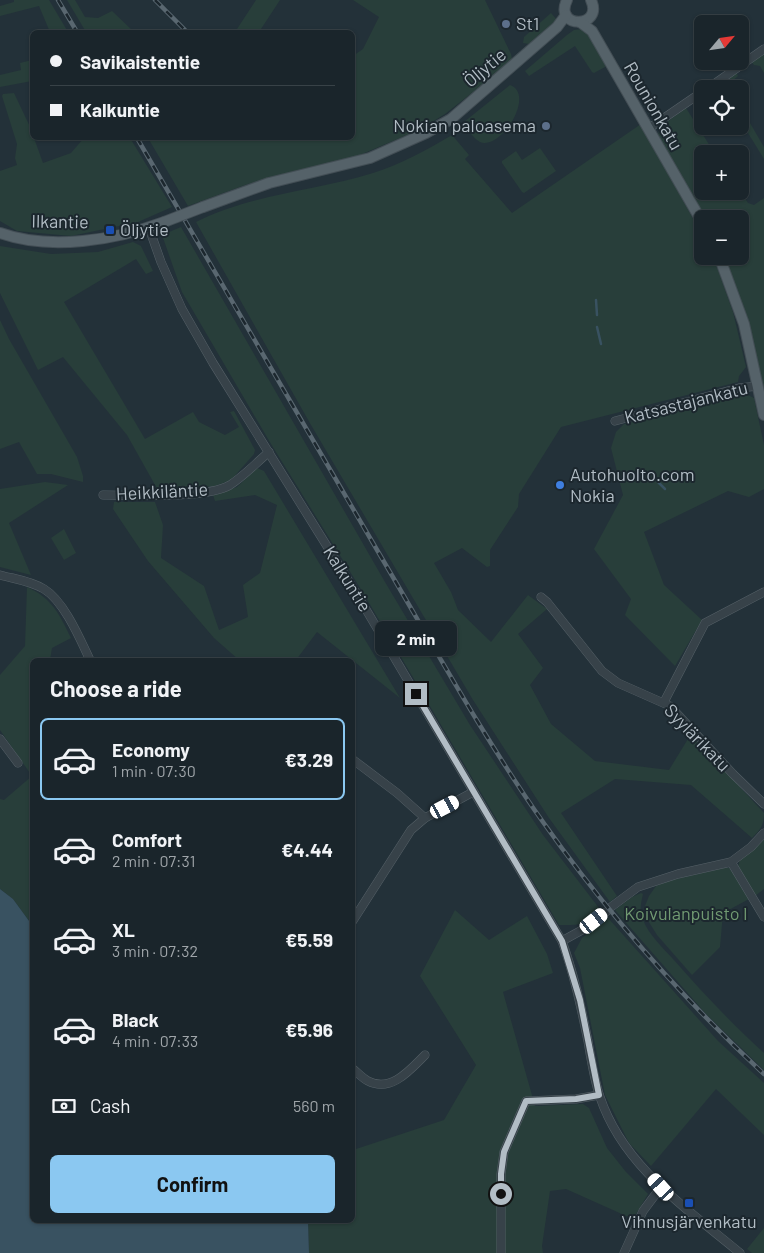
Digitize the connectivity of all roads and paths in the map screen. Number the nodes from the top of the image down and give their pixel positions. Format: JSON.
{"nodes":[{"id":1,"x":566,"y":0,"type":"edge"},
{"id":2,"x":593,"y":2,"type":"edge"},
{"id":3,"x":590,"y":16,"type":"junction"},
{"id":4,"x":572,"y":19,"type":"junction"},
{"id":5,"x":592,"y":31,"type":"junction"},
{"id":6,"x":764,"y":49,"type":"edge"},
{"id":7,"x":719,"y":80,"type":"edge"},
{"id":8,"x":694,"y":97,"type":"edge"},
{"id":9,"x":648,"y":129,"type":"junction"},
{"id":10,"x":695,"y":210,"type":"edge"},
{"id":11,"x":149,"y":228,"type":"junction"},
{"id":12,"x":0,"y":233,"type":"edge"},
{"id":13,"x":722,"y":265,"type":"edge"},
{"id":14,"x":758,"y":386,"type":"junction"},
{"id":15,"x":764,"y":415,"type":"edge"},
{"id":16,"x":615,"y":421,"type":"dead end"},
{"id":17,"x":269,"y":452,"type":"junction"},
{"id":18,"x":104,"y":495,"type":"dead end"},
{"id":19,"x":0,"y":575,"type":"edge"},
{"id":20,"x":764,"y":592,"type":"edge"},
{"id":21,"x":541,"y":597,"type":"dead end"},
{"id":22,"x":89,"y":658,"type":"edge"},
{"id":23,"x":664,"y":702,"type":"junction"},
{"id":24,"x":0,"y":739,"type":"edge"},
{"id":25,"x":355,"y":761,"type":"edge"},
{"id":26,"x":18,"y":763,"type":"dead end"},
{"id":27,"x":473,"y":792,"type":"junction"},
{"id":28,"x":764,"y":804,"type":"edge"},
{"id":29,"x":425,"y":818,"type":"junction"},
{"id":30,"x":764,"y":833,"type":"edge"},
{"id":31,"x":731,"y":862,"type":"junction"},
{"id":32,"x":355,"y":917,"type":"edge"},
{"id":33,"x":764,"y":918,"type":"edge"},
{"id":34,"x":562,"y":941,"type":"junction"},
{"id":35,"x":425,"y":1055,"type":"dead end"},
{"id":36,"x":355,"y":1070,"type":"edge"},
{"id":37,"x":599,"y":1095,"type":"junction"},
{"id":38,"x":661,"y":1187,"type":"junction"},
{"id":39,"x":501,"y":1253,"type":"edge"},
{"id":40,"x":624,"y":1253,"type":"edge"},
{"id":41,"x":740,"y":1253,"type":"edge"}],
"edges":[{"from":1,"to":4,"type":"main road"},
{"from":2,"to":3,"type":"main road"},
{"from":3,"to":4,"type":"main road","name":"Öljytie"},
{"from":3,"to":5,"type":"main road","name":"Rounionkatu"},
{"from":4,"to":5,"type":"main road","name":"Rounionkatu"},
{"from":4,"to":11,"type":"main road","name":"Öljytie","bridge":true},
{"from":5,"to":9,"type":"main road","name":"Rounionkatu"},
{"from":6,"to":7,"type":"street"},
{"from":8,"to":9,"type":"street"},
{"from":9,"to":10,"type":"main road","name":"Rounionkatu"},
{"from":11,"to":12,"type":"main road","name":"Ilkantie"},
{"from":11,"to":17,"type":"street","name":"Kalkuntie"},
{"from":13,"to":14,"type":"main road"},
{"from":14,"to":15,"type":"main road"},
{"from":14,"to":16,"type":"street","name":"Katsastajankatu"},
{"from":17,"to":18,"type":"street","name":"Heikkiläntie"},
{"from":17,"to":27,"type":"street","name":"Kalkuntie"},
{"from":19,"to":22,"type":"street"},
{"from":20,"to":23,"type":"street"},
{"from":21,"to":23,"type":"street","name":"Syylärikatu"},
{"from":23,"to":28,"type":"street","name":"Syylärikatu"},
{"from":24,"to":26,"type":"street"},
{"from":25,"to":29,"type":"street"},
{"from":27,"to":29,"type":"street"},
{"from":27,"to":34,"type":"street","name":"Kalkuntie"},
{"from":29,"to":32,"type":"street"},
{"from":30,"to":31,"type":"street"},
{"from":31,"to":33,"type":"street"},
{"from":31,"to":34,"type":"street"},
{"from":34,"to":37,"type":"street","name":"Kalkuntie"},
{"from":35,"to":36,"type":"street"},
{"from":37,"to":38,"type":"street","name":"Kalkuntie"},
{"from":37,"to":39,"type":"street"},
{"from":38,"to":40,"type":"street"},
{"from":38,"to":41,"type":"street","name":"Kalkuntie"}]}
